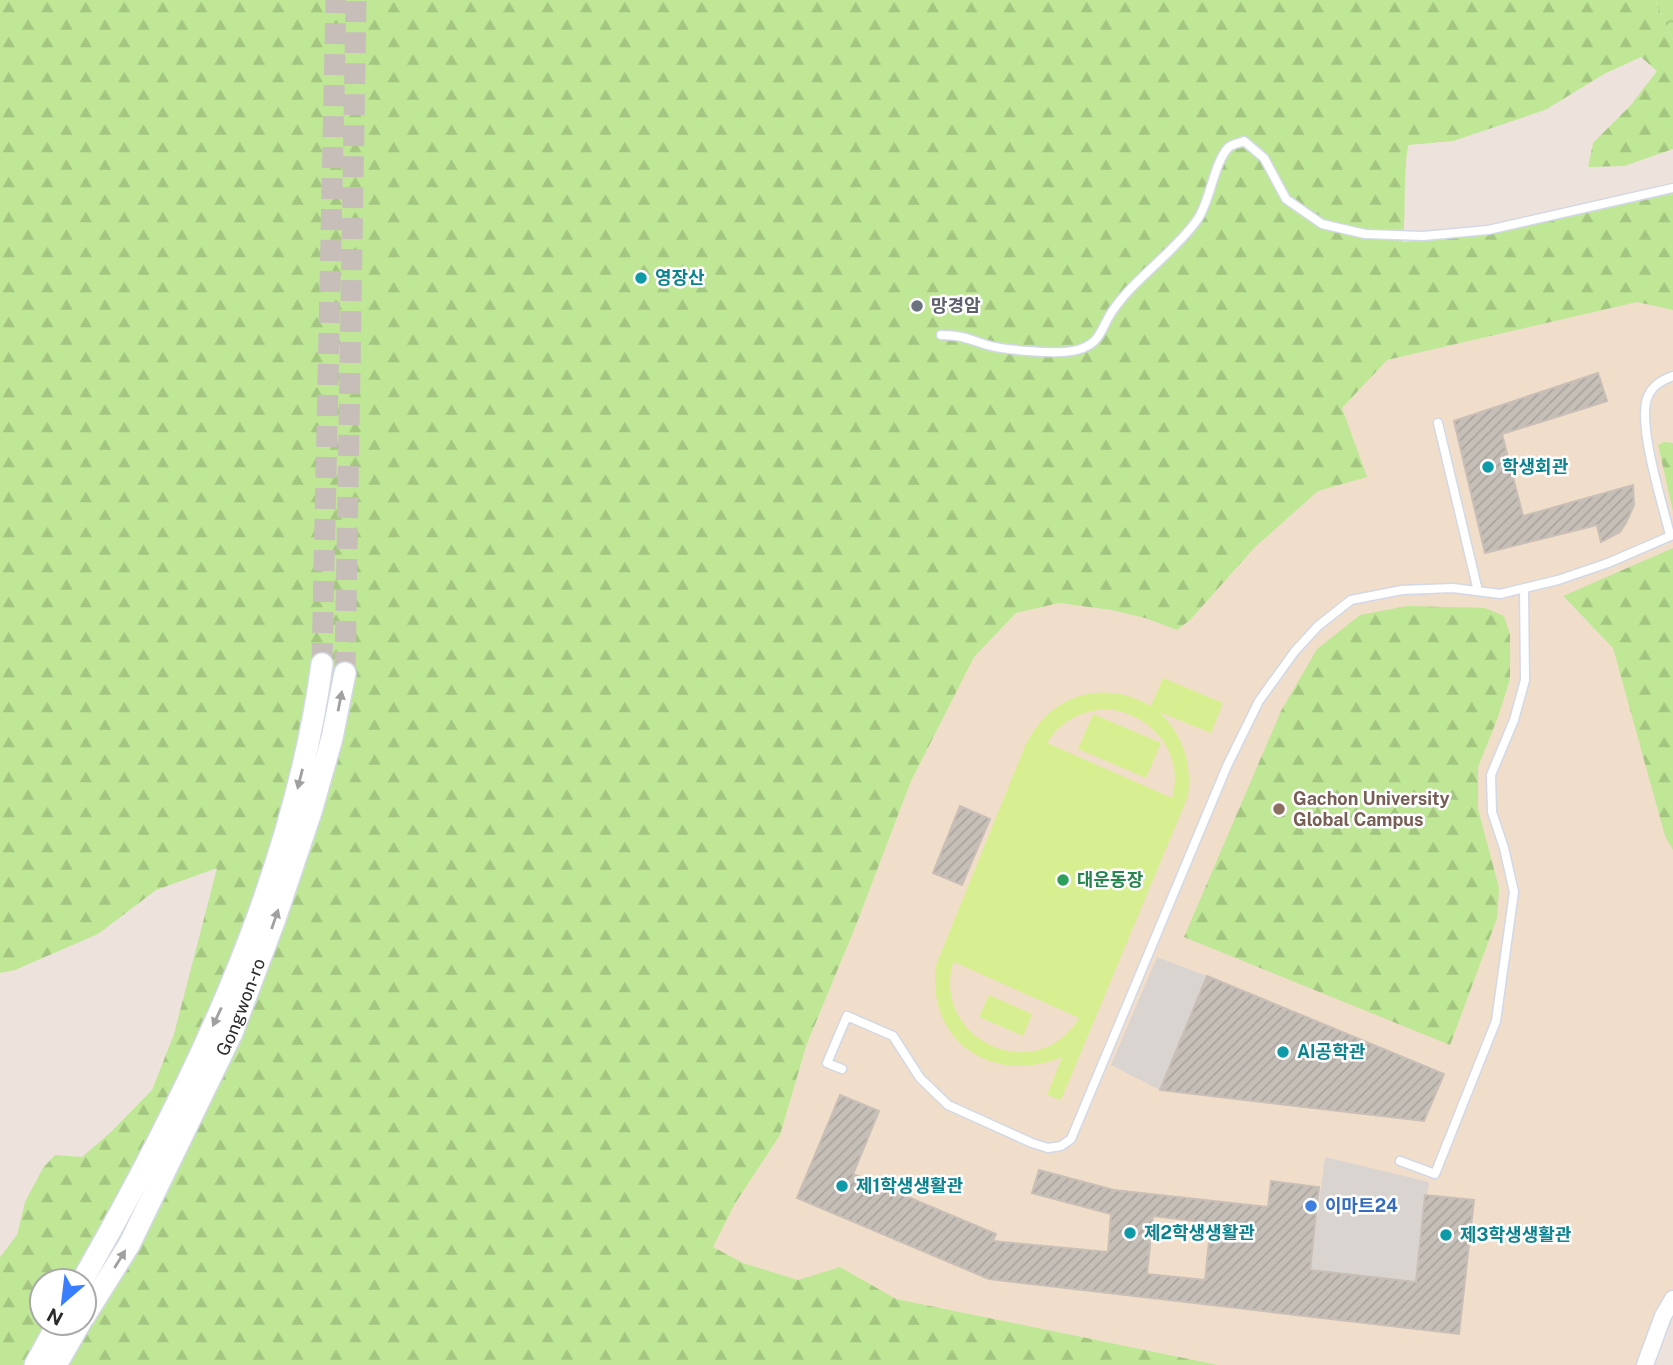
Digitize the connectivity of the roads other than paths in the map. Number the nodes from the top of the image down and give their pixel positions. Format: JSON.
{"nodes":[{"id":1,"x":1673,"y":188,"type":"edge"},
{"id":2,"x":941,"y":335,"type":"dead end"},
{"id":3,"x":1673,"y":376,"type":"edge"},
{"id":4,"x":1438,"y":423,"type":"dead end"},
{"id":5,"x":1671,"y":535,"type":"edge"},
{"id":6,"x":1524,"y":588,"type":"junction"},
{"id":7,"x":1478,"y":591,"type":"junction"},
{"id":8,"x":322,"y":664,"type":"tunnel mouth"},
{"id":9,"x":345,"y":673,"type":"tunnel mouth"},
{"id":10,"x":842,"y":1069,"type":"dead end"},
{"id":11,"x":1400,"y":1161,"type":"dead end"},
{"id":12,"x":90,"y":1267,"type":"edge"},
{"id":13,"x":98,"y":1295,"type":"edge"},
{"id":14,"x":1673,"y":1299,"type":"edge"},
{"id":15,"x":50,"y":1337,"type":"edge"},
{"id":16,"x":72,"y":1337,"type":"edge"},
{"id":17,"x":34,"y":1365,"type":"edge"},
{"id":18,"x":56,"y":1365,"type":"edge"},
{"id":19,"x":1645,"y":1365,"type":"edge"}],
"edges":[{"from":1,"to":2,"type":"lane"},
{"from":3,"to":5,"type":"lane"},
{"from":4,"to":7,"type":"lane"},
{"from":5,"to":6,"type":"lane"},
{"from":6,"to":7,"type":"lane"},
{"from":6,"to":11,"type":"lane"},
{"from":7,"to":10,"type":"lane"},
{"from":8,"to":12,"type":"main road","name":"Gongwon-ro","one_way":true},
{"from":13,"to":9,"type":"main road","name":"Gongwon-ro","one_way":true},
{"from":14,"to":19,"type":"street"},
{"from":15,"to":17,"type":"main road"},
{"from":16,"to":18,"type":"main road"}]}
